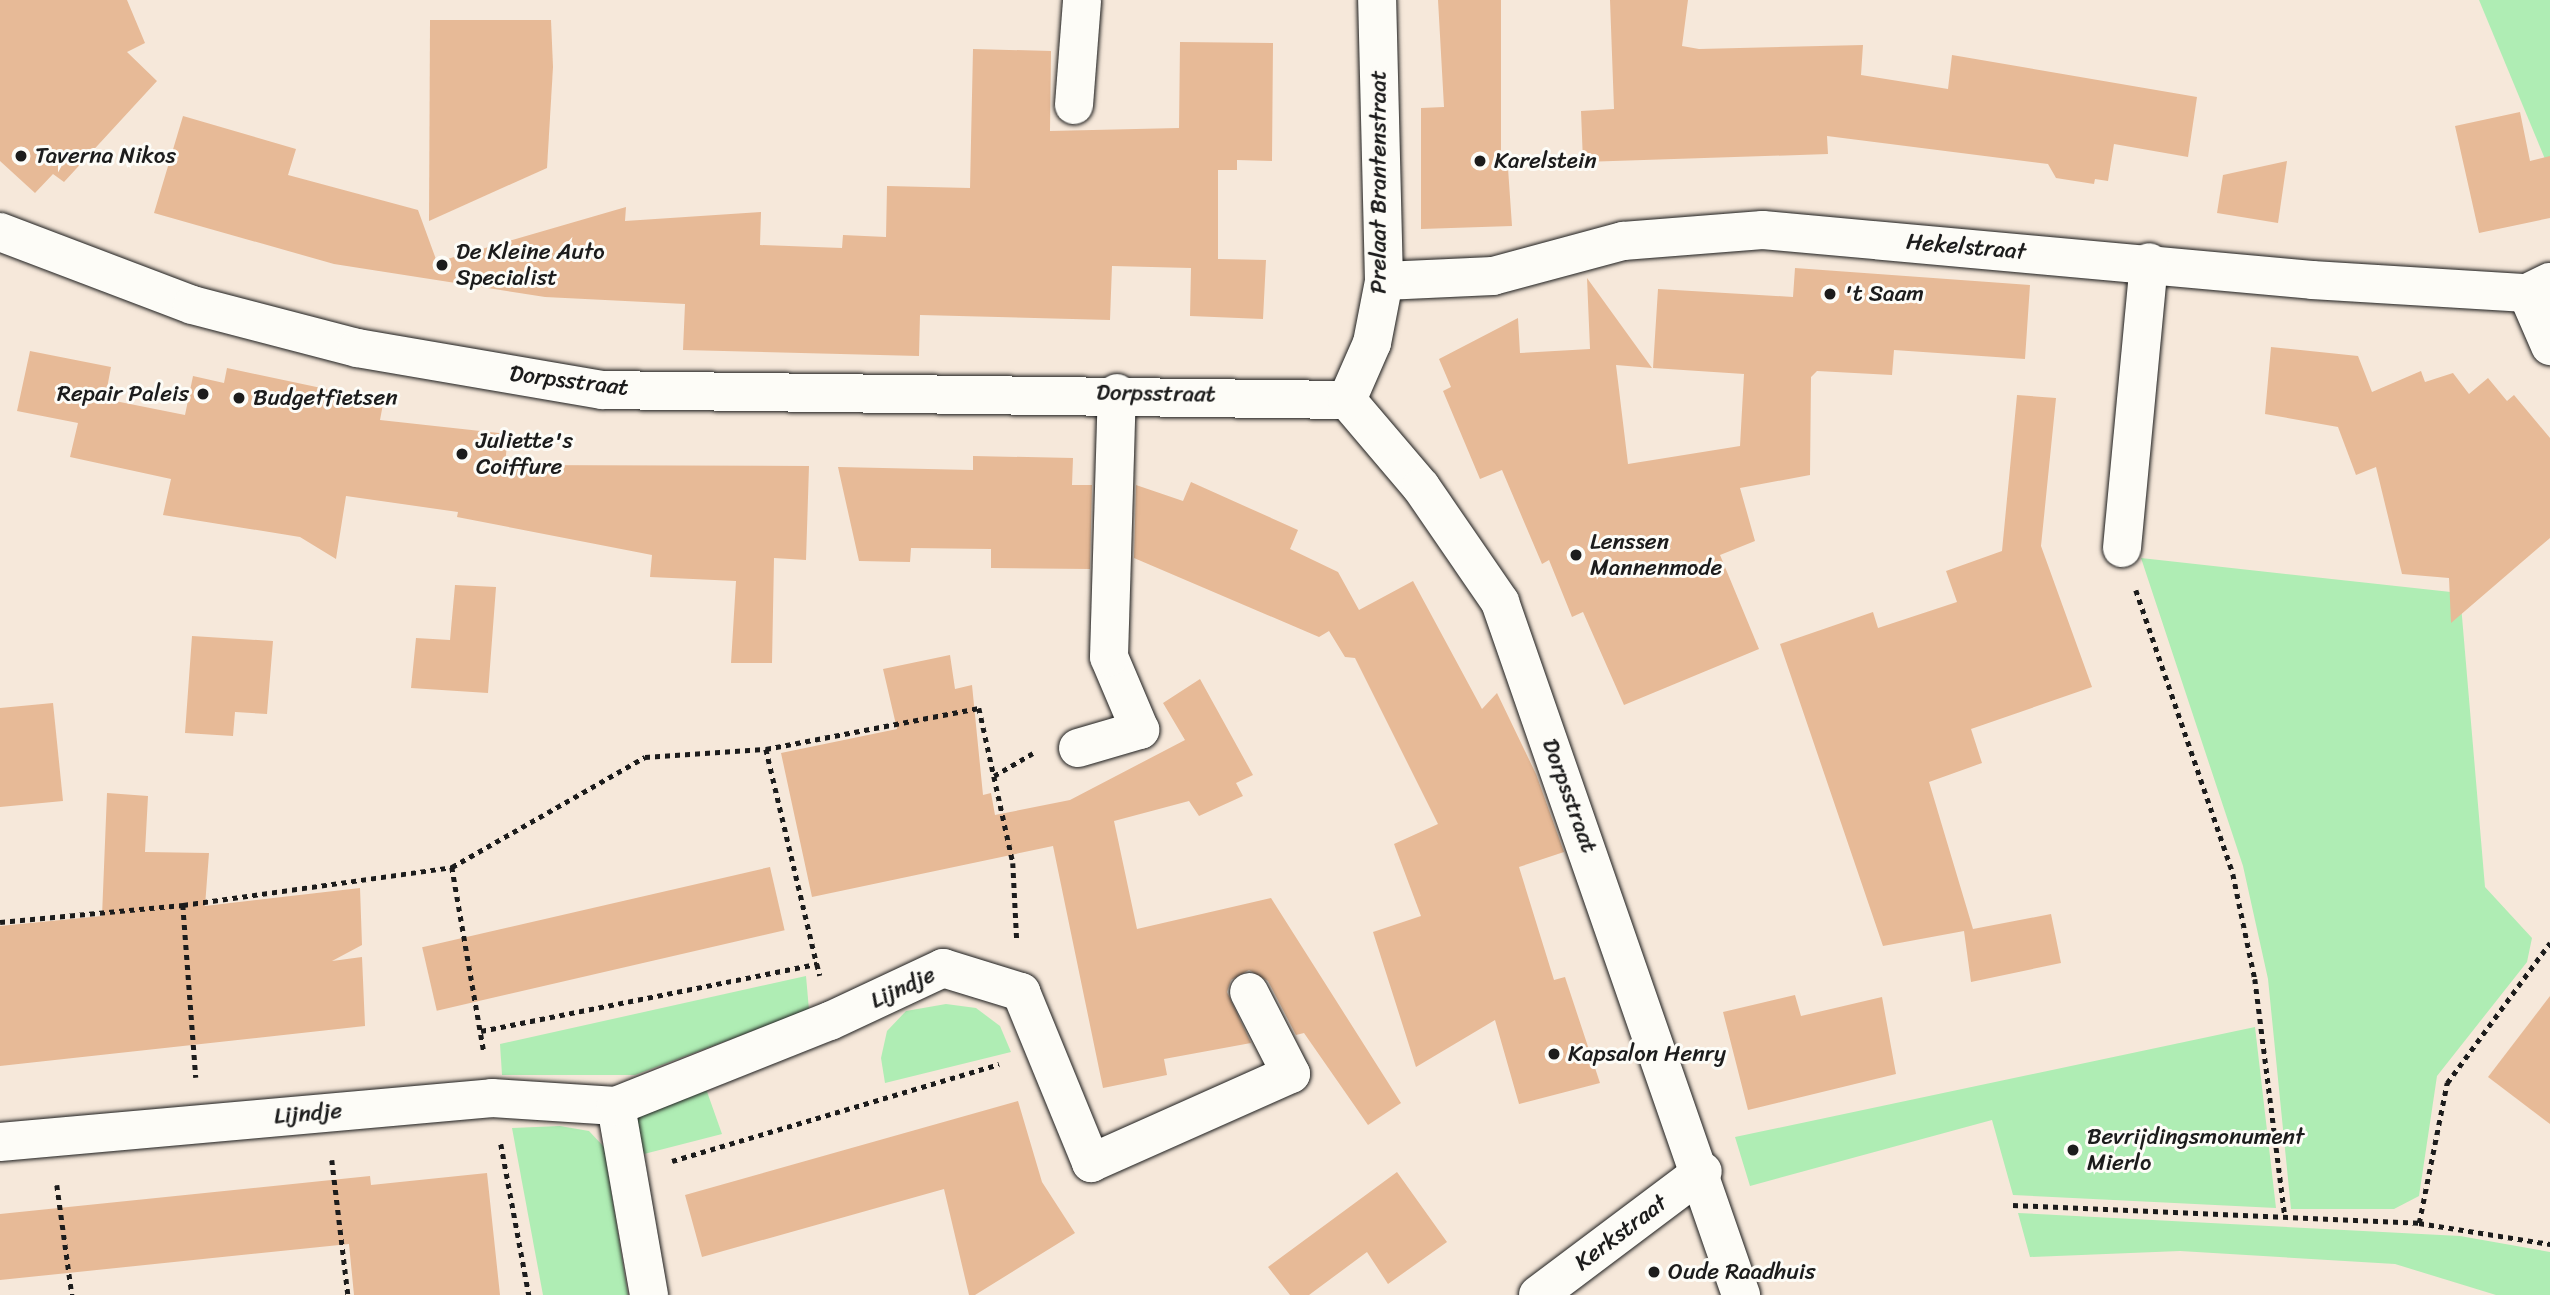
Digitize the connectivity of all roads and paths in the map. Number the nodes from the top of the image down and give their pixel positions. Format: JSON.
{"nodes":[{"id":1,"x":1082,"y":0,"type":"edge"},
{"id":2,"x":1377,"y":0,"type":"edge"},
{"id":3,"x":1074,"y":105,"type":"dead end"},
{"id":4,"x":0,"y":232,"type":"edge"},
{"id":5,"x":2149,"y":262,"type":"junction"},
{"id":6,"x":1384,"y":281,"type":"junction"},
{"id":7,"x":2539,"y":287,"type":"edge"},
{"id":8,"x":2550,"y":346,"type":"edge"},
{"id":9,"x":1117,"y":393,"type":"junction"},
{"id":10,"x":1347,"y":400,"type":"junction"},
{"id":11,"x":2122,"y":548,"type":"joint"},
{"id":12,"x":1078,"y":748,"type":"dead end"},
{"id":13,"x":766,"y":749,"type":"junction"},
{"id":14,"x":452,"y":867,"type":"junction"},
{"id":15,"x":183,"y":905,"type":"junction"},
{"id":16,"x":0,"y":922,"type":"edge"},
{"id":17,"x":2550,"y":943,"type":"edge"},
{"id":18,"x":817,"y":964,"type":"junction"},
{"id":19,"x":1021,"y":992,"type":"junction"},
{"id":20,"x":1249,"y":992,"type":"dead end"},
{"id":21,"x":830,"y":1021,"type":"junction"},
{"id":22,"x":481,"y":1031,"type":"junction"},
{"id":23,"x":1044,"y":1051,"type":"junction"},
{"id":24,"x":492,"y":1098,"type":"junction"},
{"id":25,"x":616,"y":1106,"type":"junction"},
{"id":26,"x":326,"y":1113,"type":"junction"},
{"id":27,"x":200,"y":1124,"type":"junction"},
{"id":28,"x":51,"y":1138,"type":"junction"},
{"id":29,"x":0,"y":1142,"type":"edge"},
{"id":30,"x":1703,"y":1171,"type":"junction"},
{"id":31,"x":628,"y":1174,"type":"junction"},
{"id":32,"x":2013,"y":1205,"type":"dead end"},
{"id":33,"x":2286,"y":1216,"type":"junction"},
{"id":34,"x":2419,"y":1223,"type":"junction"},
{"id":35,"x":2550,"y":1244,"type":"edge"},
{"id":36,"x":72,"y":1295,"type":"edge"},
{"id":37,"x":348,"y":1295,"type":"edge"},
{"id":38,"x":529,"y":1295,"type":"edge"},
{"id":39,"x":649,"y":1295,"type":"edge"},
{"id":40,"x":1538,"y":1295,"type":"edge"},
{"id":41,"x":1741,"y":1295,"type":"edge"}],
"edges":[{"from":1,"to":3,"type":"street"},
{"from":2,"to":6,"type":"street","name":"Prelaat Brantenstraat"},
{"from":4,"to":9,"type":"street","name":"Dorpsstraat"},
{"from":5,"to":6,"type":"street","name":"Hekelstraat"},
{"from":5,"to":7,"type":"street","name":"Hekelstraat"},
{"from":5,"to":11,"type":"street"},
{"from":6,"to":10,"type":"street","name":"Prelaat Brantenstraat"},
{"from":7,"to":8,"type":"street"},
{"from":9,"to":10,"type":"street","name":"Dorpsstraat"},
{"from":9,"to":12,"type":"street"},
{"from":10,"to":30,"type":"street","name":"Dorpsstraat"},
{"from":11,"to":33,"type":"path"},
{"from":13,"to":14,"type":"path"},
{"from":13,"to":18,"type":"path"},
{"from":13,"to":19,"type":"path"},
{"from":14,"to":15,"type":"path"},
{"from":14,"to":22,"type":"path"},
{"from":15,"to":16,"type":"path"},
{"from":15,"to":27,"type":"path"},
{"from":17,"to":34,"type":"path"},
{"from":18,"to":21,"type":"path"},
{"from":18,"to":22,"type":"path"},
{"from":19,"to":21,"type":"street","name":"Lijndje"},
{"from":19,"to":23,"type":"street"},
{"from":20,"to":23,"type":"street"},
{"from":21,"to":25,"type":"street","name":"Lijndje"},
{"from":22,"to":24,"type":"path"},
{"from":23,"to":31,"type":"path"},
{"from":24,"to":25,"type":"street","name":"Lijndje"},
{"from":24,"to":26,"type":"street","name":"Lijndje"},
{"from":24,"to":38,"type":"path"},
{"from":25,"to":31,"type":"street"},
{"from":26,"to":27,"type":"street","name":"Lijndje"},
{"from":26,"to":37,"type":"path"},
{"from":27,"to":28,"type":"street","name":"Lijndje"},
{"from":28,"to":29,"type":"street","name":"Lijndje"},
{"from":28,"to":36,"type":"path"},
{"from":30,"to":40,"type":"street","name":"Kerkstraat"},
{"from":30,"to":41,"type":"street","name":"Dorpsstraat"},
{"from":31,"to":39,"type":"street"},
{"from":32,"to":33,"type":"path"},
{"from":33,"to":34,"type":"path"},
{"from":34,"to":35,"type":"path"}]}
